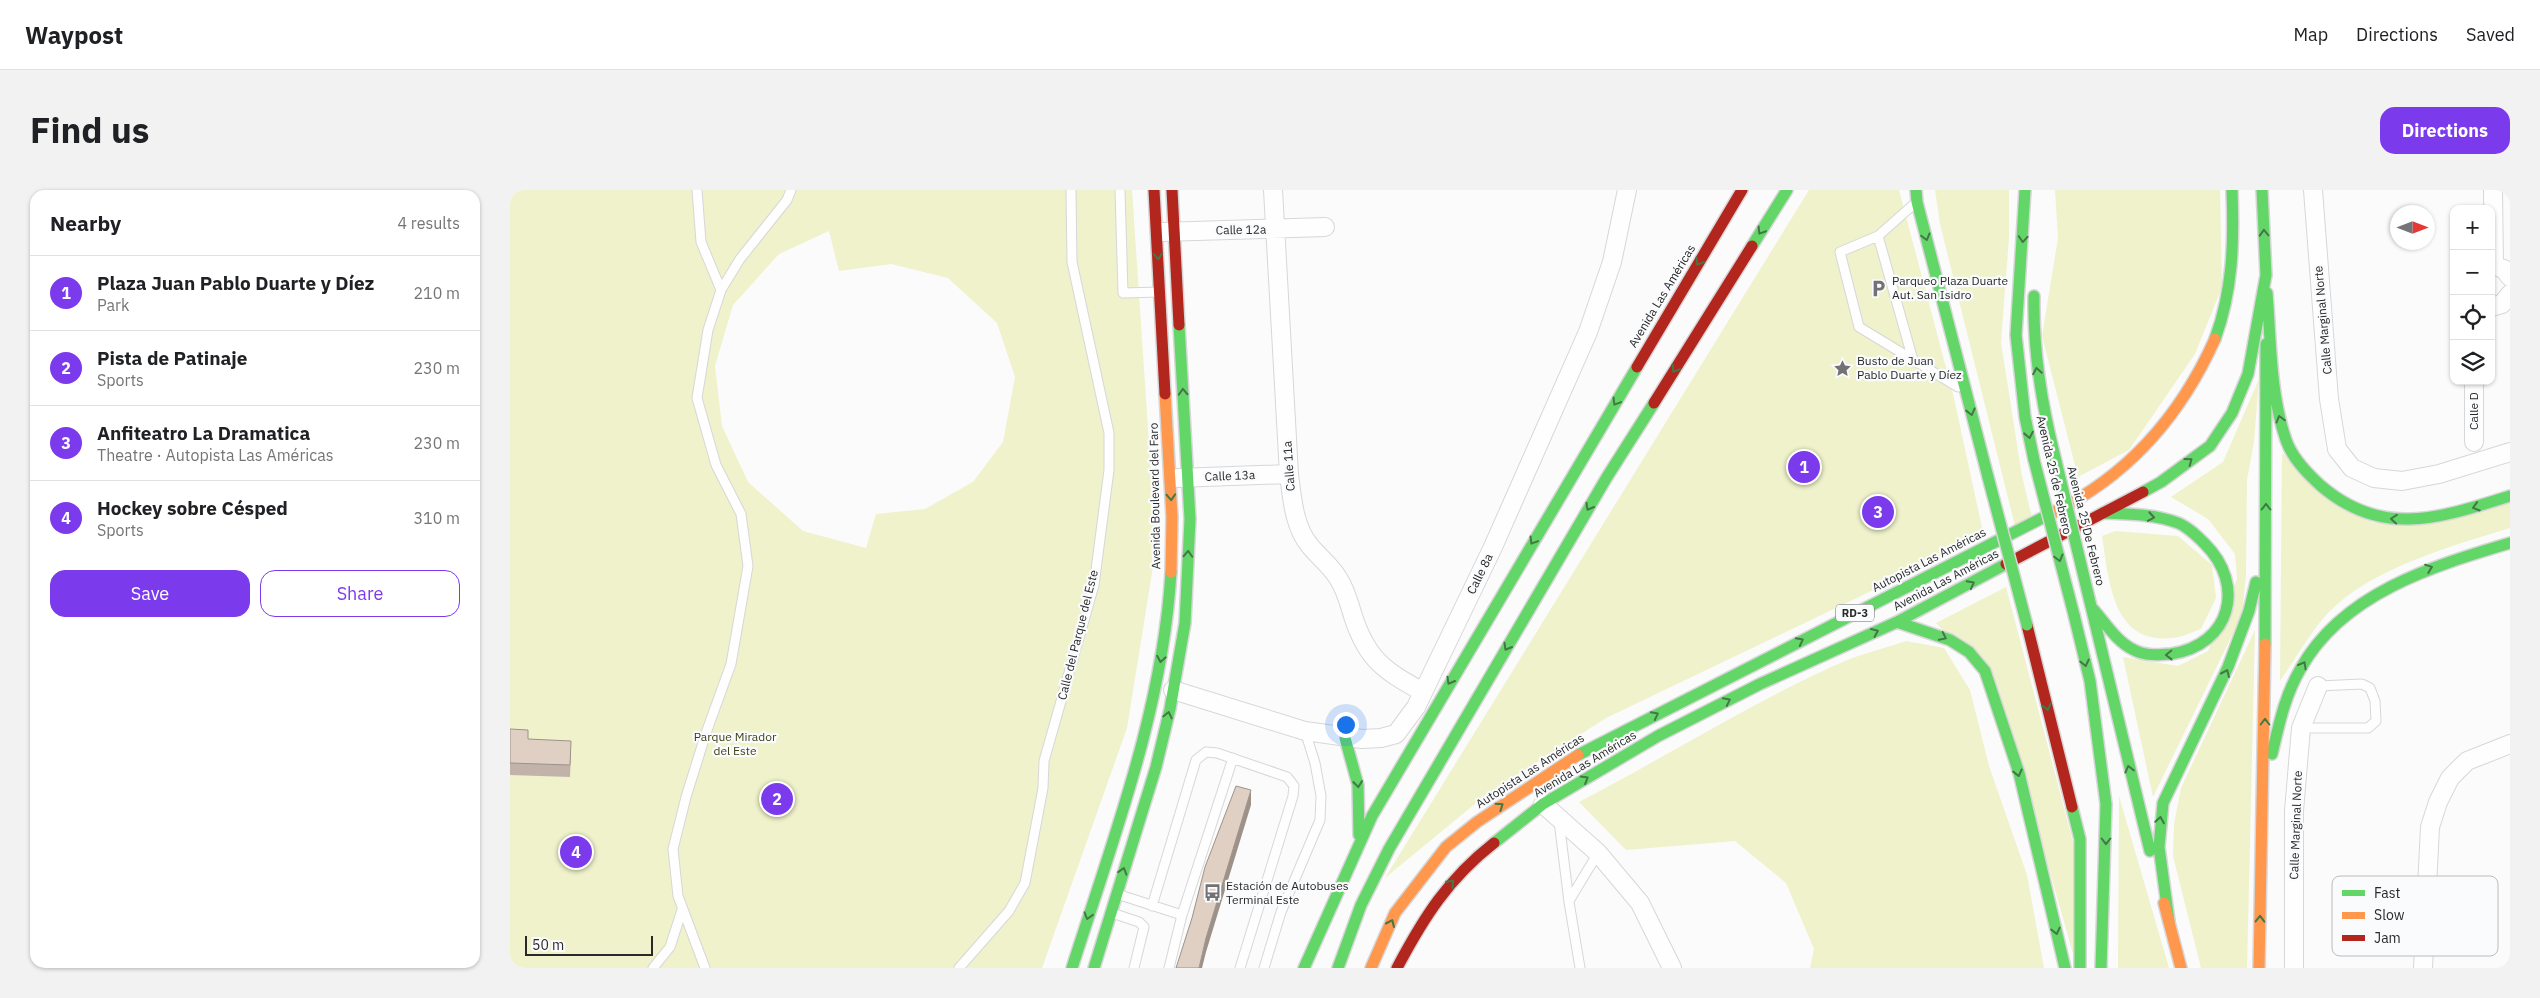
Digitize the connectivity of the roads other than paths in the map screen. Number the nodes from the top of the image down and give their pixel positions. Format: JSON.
{"nodes":[{"id":1,"x":697,"y":190,"type":"edge"},
{"id":2,"x":791,"y":190,"type":"edge"},
{"id":3,"x":1071,"y":190,"type":"edge"},
{"id":4,"x":1120,"y":190,"type":"edge"},
{"id":5,"x":1154,"y":190,"type":"edge"},
{"id":6,"x":1172,"y":190,"type":"edge"},
{"id":7,"x":1273,"y":190,"type":"edge"},
{"id":8,"x":1627,"y":190,"type":"edge"},
{"id":9,"x":1742,"y":190,"type":"edge"},
{"id":10,"x":1787,"y":190,"type":"edge"},
{"id":11,"x":2025,"y":190,"type":"edge"},
{"id":12,"x":2232,"y":190,"type":"edge"},
{"id":13,"x":2262,"y":190,"type":"edge"},
{"id":14,"x":2313,"y":190,"type":"edge"},
{"id":15,"x":2493,"y":190,"type":"edge"},
{"id":16,"x":1916,"y":196,"type":"edge"},
{"id":17,"x":1325,"y":227,"type":"dead end"},
{"id":18,"x":1275,"y":229,"type":"junction"},
{"id":19,"x":1165,"y":231,"type":"junction"},
{"id":20,"x":1878,"y":236,"type":"junction"},
{"id":21,"x":2493,"y":250,"type":"edge"},
{"id":22,"x":2495,"y":266,"type":"edge"},
{"id":23,"x":2266,"y":275,"type":"junction"},
{"id":24,"x":2510,"y":276,"type":"edge"},
{"id":25,"x":2035,"y":282,"type":"dead end"},
{"id":26,"x":721,"y":290,"type":"junction"},
{"id":27,"x":1160,"y":292,"type":"junction"},
{"id":28,"x":2510,"y":294,"type":"edge"},
{"id":29,"x":2495,"y":306,"type":"edge"},
{"id":30,"x":1913,"y":360,"type":"junction"},
{"id":31,"x":2474,"y":385,"type":"edge"},
{"id":32,"x":1966,"y":392,"type":"junction"},
{"id":33,"x":2474,"y":442,"type":"dead end"},
{"id":34,"x":2510,"y":452,"type":"edge"},
{"id":35,"x":2054,"y":453,"type":"joint"},
{"id":36,"x":1289,"y":474,"type":"junction"},
{"id":37,"x":1188,"y":478,"type":"junction"},
{"id":38,"x":1170,"y":479,"type":"junction"},
{"id":39,"x":2510,"y":496,"type":"edge"},
{"id":40,"x":2102,"y":513,"type":"junction"},
{"id":41,"x":2266,"y":532,"type":"junction"},
{"id":42,"x":2510,"y":542,"type":"edge"},
{"id":43,"x":2091,"y":606,"type":"junction"},
{"id":44,"x":1897,"y":622,"type":"junction"},
{"id":45,"x":2318,"y":686,"type":"joint"},
{"id":46,"x":1173,"y":690,"type":"junction"},
{"id":47,"x":1423,"y":692,"type":"junction"},
{"id":48,"x":2301,"y":728,"type":"junction"},
{"id":49,"x":1305,"y":731,"type":"junction"},
{"id":50,"x":1396,"y":734,"type":"junction"},
{"id":51,"x":1345,"y":738,"type":"junction"},
{"id":52,"x":1414,"y":743,"type":"junction"},
{"id":53,"x":2510,"y":744,"type":"edge"},
{"id":54,"x":1233,"y":758,"type":"junction"},
{"id":55,"x":1543,"y":804,"type":"junction"},
{"id":56,"x":1559,"y":820,"type":"junction"},
{"id":57,"x":2262,"y":830,"type":"junction"},
{"id":58,"x":1359,"y":844,"type":"junction"},
{"id":59,"x":1598,"y":852,"type":"junction"},
{"id":60,"x":2428,"y":876,"type":"edge"},
{"id":61,"x":1116,"y":894,"type":"junction"},
{"id":62,"x":1569,"y":902,"type":"junction"},
{"id":63,"x":1152,"y":906,"type":"junction"},
{"id":64,"x":683,"y":910,"type":"junction"},
{"id":65,"x":1111,"y":913,"type":"junction"},
{"id":66,"x":1182,"y":915,"type":"junction"},
{"id":67,"x":2169,"y":920,"type":"junction"},
{"id":68,"x":653,"y":968,"type":"edge"},
{"id":69,"x":705,"y":968,"type":"edge"},
{"id":70,"x":959,"y":968,"type":"edge"},
{"id":71,"x":1072,"y":968,"type":"edge"},
{"id":72,"x":1094,"y":968,"type":"edge"},
{"id":73,"x":1134,"y":968,"type":"edge"},
{"id":74,"x":1169,"y":968,"type":"edge"},
{"id":75,"x":1240,"y":968,"type":"edge"},
{"id":76,"x":1264,"y":968,"type":"edge"},
{"id":77,"x":1304,"y":968,"type":"edge"},
{"id":78,"x":1338,"y":968,"type":"edge"},
{"id":79,"x":1371,"y":968,"type":"edge"},
{"id":80,"x":1397,"y":968,"type":"edge"},
{"id":81,"x":1580,"y":968,"type":"edge"},
{"id":82,"x":1672,"y":968,"type":"edge"},
{"id":83,"x":2065,"y":968,"type":"edge"},
{"id":84,"x":2080,"y":968,"type":"edge"},
{"id":85,"x":2101,"y":968,"type":"edge"},
{"id":86,"x":2181,"y":968,"type":"edge"},
{"id":87,"x":2259,"y":968,"type":"edge"},
{"id":88,"x":2294,"y":968,"type":"edge"}],
"edges":[{"from":1,"to":26,"type":"lane"},
{"from":2,"to":26,"type":"lane"},
{"from":3,"to":70,"type":"lane","name":"Calle del Parque del Este"},
{"from":4,"to":27,"type":"lane"},
{"from":5,"to":19,"type":"main road","name":"Avenida Boulevard del Faro"},
{"from":6,"to":19,"type":"main road","name":"Avenida Boulevard del Faro"},
{"from":7,"to":18,"type":"street","name":"Calle 11a"},
{"from":8,"to":47,"type":"street","name":"Calle 8a"},
{"from":9,"to":52,"type":"main road","name":"Avenida Las Américas","one_way":true},
{"from":10,"to":78,"type":"main road","one_way":true},
{"from":11,"to":85,"type":"main road","name":"Avenida 25 de Febrero","one_way":true,"bridge":true},
{"from":79,"to":12,"type":"main road","name":"Autopista Las Américas","number":"RD-3","one_way":true},
{"from":23,"to":13,"type":"main road","name":"Avenida Las Américas","one_way":true},
{"from":14,"to":34,"type":"street","name":"Calle Marginal Norte"},
{"from":15,"to":21,"type":"street"},
{"from":16,"to":20,"type":"lane"},
{"from":16,"to":32,"type":"main road","one_way":true},
{"from":17,"to":18,"type":"street","name":"Calle 12a"},
{"from":18,"to":19,"type":"street","name":"Calle 12a"},
{"from":18,"to":36,"type":"street","name":"Calle 11a"},
{"from":19,"to":27,"type":"main road","name":"Avenida Boulevard del Faro","one_way":true},
{"from":37,"to":19,"type":"main road","name":"Avenida Boulevard del Faro","one_way":true},
{"from":20,"to":30,"type":"lane"},
{"from":20,"to":30,"type":"lane"},
{"from":22,"to":24,"type":"street"},
{"from":39,"to":23,"type":"main road","one_way":true},
{"from":40,"to":23,"type":"main road","name":"Avenida Las Américas","one_way":true},
{"from":41,"to":23,"type":"main road","one_way":true},
{"from":35,"to":25,"type":"main road","name":"Avenida 25 de Febrero","one_way":true},
{"from":26,"to":64,"type":"lane"},
{"from":27,"to":38,"type":"main road","name":"Avenida Boulevard del Faro"},
{"from":28,"to":29,"type":"street"},
{"from":30,"to":32,"type":"lane"},
{"from":31,"to":33,"type":"street","name":"Calle D"},
{"from":32,"to":84,"type":"main road","one_way":true,"bridge":true},
{"from":35,"to":43,"type":"main road","name":"Avenida 25 De Febrero","bridge":true},
{"from":36,"to":37,"type":"street","name":"Calle 13a"},
{"from":36,"to":47,"type":"street","name":"Calle 11a"},
{"from":37,"to":38,"type":"street","name":"Calle 13a"},
{"from":46,"to":37,"type":"main road","name":"Avenida Boulevard del Faro","one_way":true},
{"from":38,"to":71,"type":"main road","name":"Avenida Boulevard del Faro","one_way":true},
{"from":40,"to":43,"type":"main road","one_way":true},
{"from":44,"to":40,"type":"main road","name":"Avenida Las Américas","one_way":true},
{"from":57,"to":41,"type":"main road","one_way":true},
{"from":67,"to":41,"type":"main road","one_way":true},
{"from":57,"to":42,"type":"main road","one_way":true},
{"from":67,"to":43,"type":"main road","name":"Avenida 25 De Febrero","one_way":true},
{"from":55,"to":44,"type":"main road","name":"Avenida Las Américas","one_way":true},
{"from":44,"to":83,"type":"main road","one_way":true},
{"from":45,"to":48,"type":"street","name":"Calle Marginal Norte"},
{"from":45,"to":48,"type":"lane"},
{"from":46,"to":49,"type":"street"},
{"from":61,"to":46,"type":"main road","name":"Avenida Boulevard del Faro","one_way":true},
{"from":47,"to":50,"type":"street","name":"Calle 8a"},
{"from":48,"to":88,"type":"street","name":"Calle Marginal Norte"},
{"from":49,"to":51,"type":"street"},
{"from":49,"to":76,"type":"lane"},
{"from":50,"to":51,"type":"street"},
{"from":50,"to":52,"type":"street"},
{"from":51,"to":58,"type":"main road","one_way":true},
{"from":52,"to":58,"type":"main road","name":"Avenida Las Américas"},
{"from":53,"to":60,"type":"street"},
{"from":54,"to":63,"type":"lane"},
{"from":54,"to":66,"type":"lane"},
{"from":54,"to":75,"type":"lane"},
{"from":55,"to":56,"type":"street"},
{"from":80,"to":55,"type":"main road","name":"Avenida Las Américas","one_way":true},
{"from":56,"to":59,"type":"street"},
{"from":56,"to":62,"type":"lane"},
{"from":87,"to":57,"type":"main road","one_way":true},
{"from":58,"to":77,"type":"main road","name":"Avenida Las Américas"},
{"from":59,"to":62,"type":"lane"},
{"from":59,"to":82,"type":"street"},
{"from":61,"to":63,"type":"lane"},
{"from":61,"to":65,"type":"main road","name":"Avenida Boulevard del Faro"},
{"from":62,"to":81,"type":"lane"},
{"from":63,"to":66,"type":"lane"},
{"from":64,"to":68,"type":"lane"},
{"from":64,"to":69,"type":"lane"},
{"from":65,"to":72,"type":"main road","name":"Avenida Boulevard del Faro"},
{"from":65,"to":73,"type":"lane"},
{"from":66,"to":74,"type":"lane"},
{"from":67,"to":86,"type":"main road"}]}
